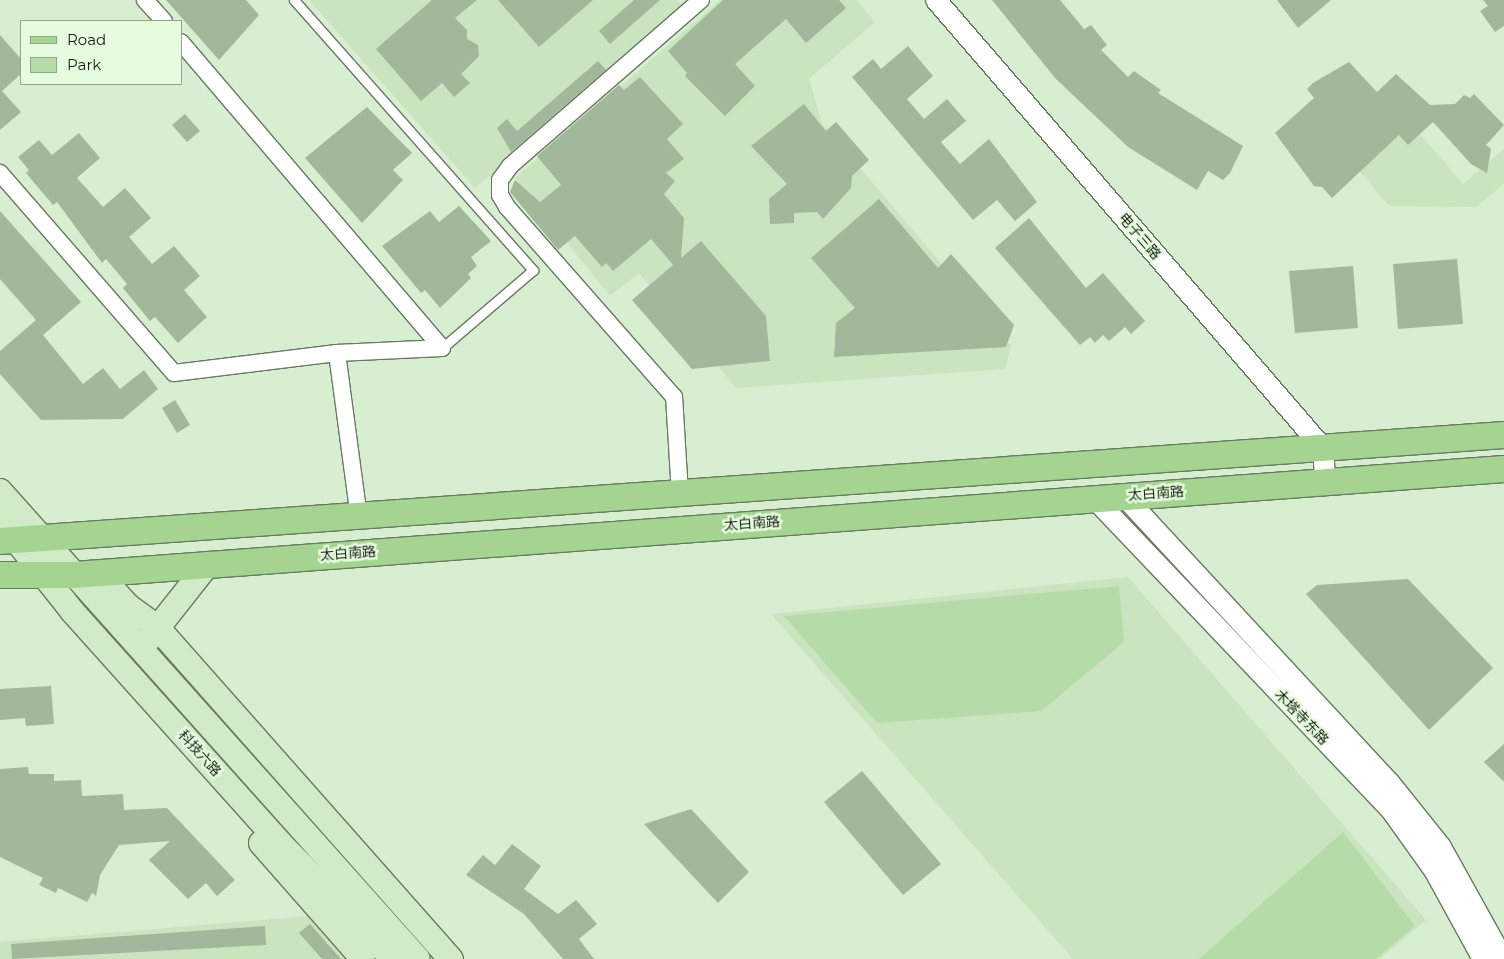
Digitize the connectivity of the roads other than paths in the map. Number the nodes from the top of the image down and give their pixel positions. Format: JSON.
{"nodes":[{"id":1,"x":146,"y":0,"type":"edge"},
{"id":2,"x":294,"y":0,"type":"edge"},
{"id":3,"x":701,"y":0,"type":"edge"},
{"id":4,"x":936,"y":0,"type":"edge"},
{"id":5,"x":163,"y":20,"type":"edge"},
{"id":6,"x":182,"y":43,"type":"edge"},
{"id":7,"x":0,"y":173,"type":"edge"},
{"id":8,"x":442,"y":348,"type":"junction"},
{"id":9,"x":337,"y":353,"type":"junction"},
{"id":10,"x":1504,"y":435,"type":"edge"},
{"id":11,"x":1323,"y":448,"type":"junction"},
{"id":12,"x":1504,"y":469,"type":"edge"},
{"id":13,"x":1325,"y":480,"type":"junction"},
{"id":14,"x":0,"y":491,"type":"edge"},
{"id":15,"x":680,"y":494,"type":"junction"},
{"id":16,"x":1123,"y":496,"type":"junction"},
{"id":17,"x":1093,"y":497,"type":"junction"},
{"id":18,"x":359,"y":517,"type":"junction"},
{"id":19,"x":0,"y":520,"type":"edge"},
{"id":20,"x":20,"y":540,"type":"edge"},
{"id":21,"x":208,"y":564,"type":"junction"},
{"id":22,"x":21,"y":574,"type":"edge"},
{"id":23,"x":86,"y":574,"type":"junction"},
{"id":24,"x":156,"y":626,"type":"junction"},
{"id":25,"x":141,"y":650,"type":"junction"},
{"id":26,"x":363,"y":959,"type":"edge"},
{"id":27,"x":393,"y":959,"type":"edge"},
{"id":28,"x":418,"y":959,"type":"edge"},
{"id":29,"x":451,"y":959,"type":"edge"},
{"id":30,"x":1483,"y":959,"type":"edge"},
{"id":31,"x":1503,"y":959,"type":"edge"}],
"edges":[{"from":1,"to":5,"type":"street"},
{"from":2,"to":8,"type":"lane"},
{"from":3,"to":15,"type":"street"},
{"from":4,"to":11,"type":"street","name":"电子三路"},
{"from":6,"to":8,"type":"street"},
{"from":7,"to":9,"type":"street"},
{"from":8,"to":9,"type":"street"},
{"from":9,"to":18,"type":"street"},
{"from":10,"to":11,"type":"main road"},
{"from":11,"to":13,"type":"street"},
{"from":11,"to":15,"type":"main road"},
{"from":12,"to":13,"type":"main road","name":"太白南路"},
{"from":13,"to":16,"type":"main road","name":"太白南路"},
{"from":14,"to":20,"type":"main road"},
{"from":15,"to":18,"type":"main road"},
{"from":16,"to":17,"type":"main road","name":"太白南路"},
{"from":16,"to":31,"type":"street","name":"木塔寺东路"},
{"from":17,"to":21,"type":"main road","name":"太白南路"},
{"from":17,"to":30,"type":"street","name":"木塔寺东路"},
{"from":18,"to":20,"type":"main road"},
{"from":19,"to":20,"type":"main road"},
{"from":20,"to":22,"type":"main road","name":"科技六路"},
{"from":20,"to":23,"type":"main road","name":"科技六路"},
{"from":21,"to":23,"type":"main road","name":"太白南路"},
{"from":21,"to":24,"type":"main road"},
{"from":22,"to":23,"type":"main road","name":"太白南路"},
{"from":22,"to":26,"type":"main road"},
{"from":22,"to":27,"type":"main road","name":"科技六路"},
{"from":23,"to":24,"type":"main road"},
{"from":23,"to":25,"type":"main road","name":"科技六路"},
{"from":24,"to":25,"type":"main road"},
{"from":24,"to":29,"type":"main road"},
{"from":25,"to":28,"type":"main road","name":"科技六路"}]}
